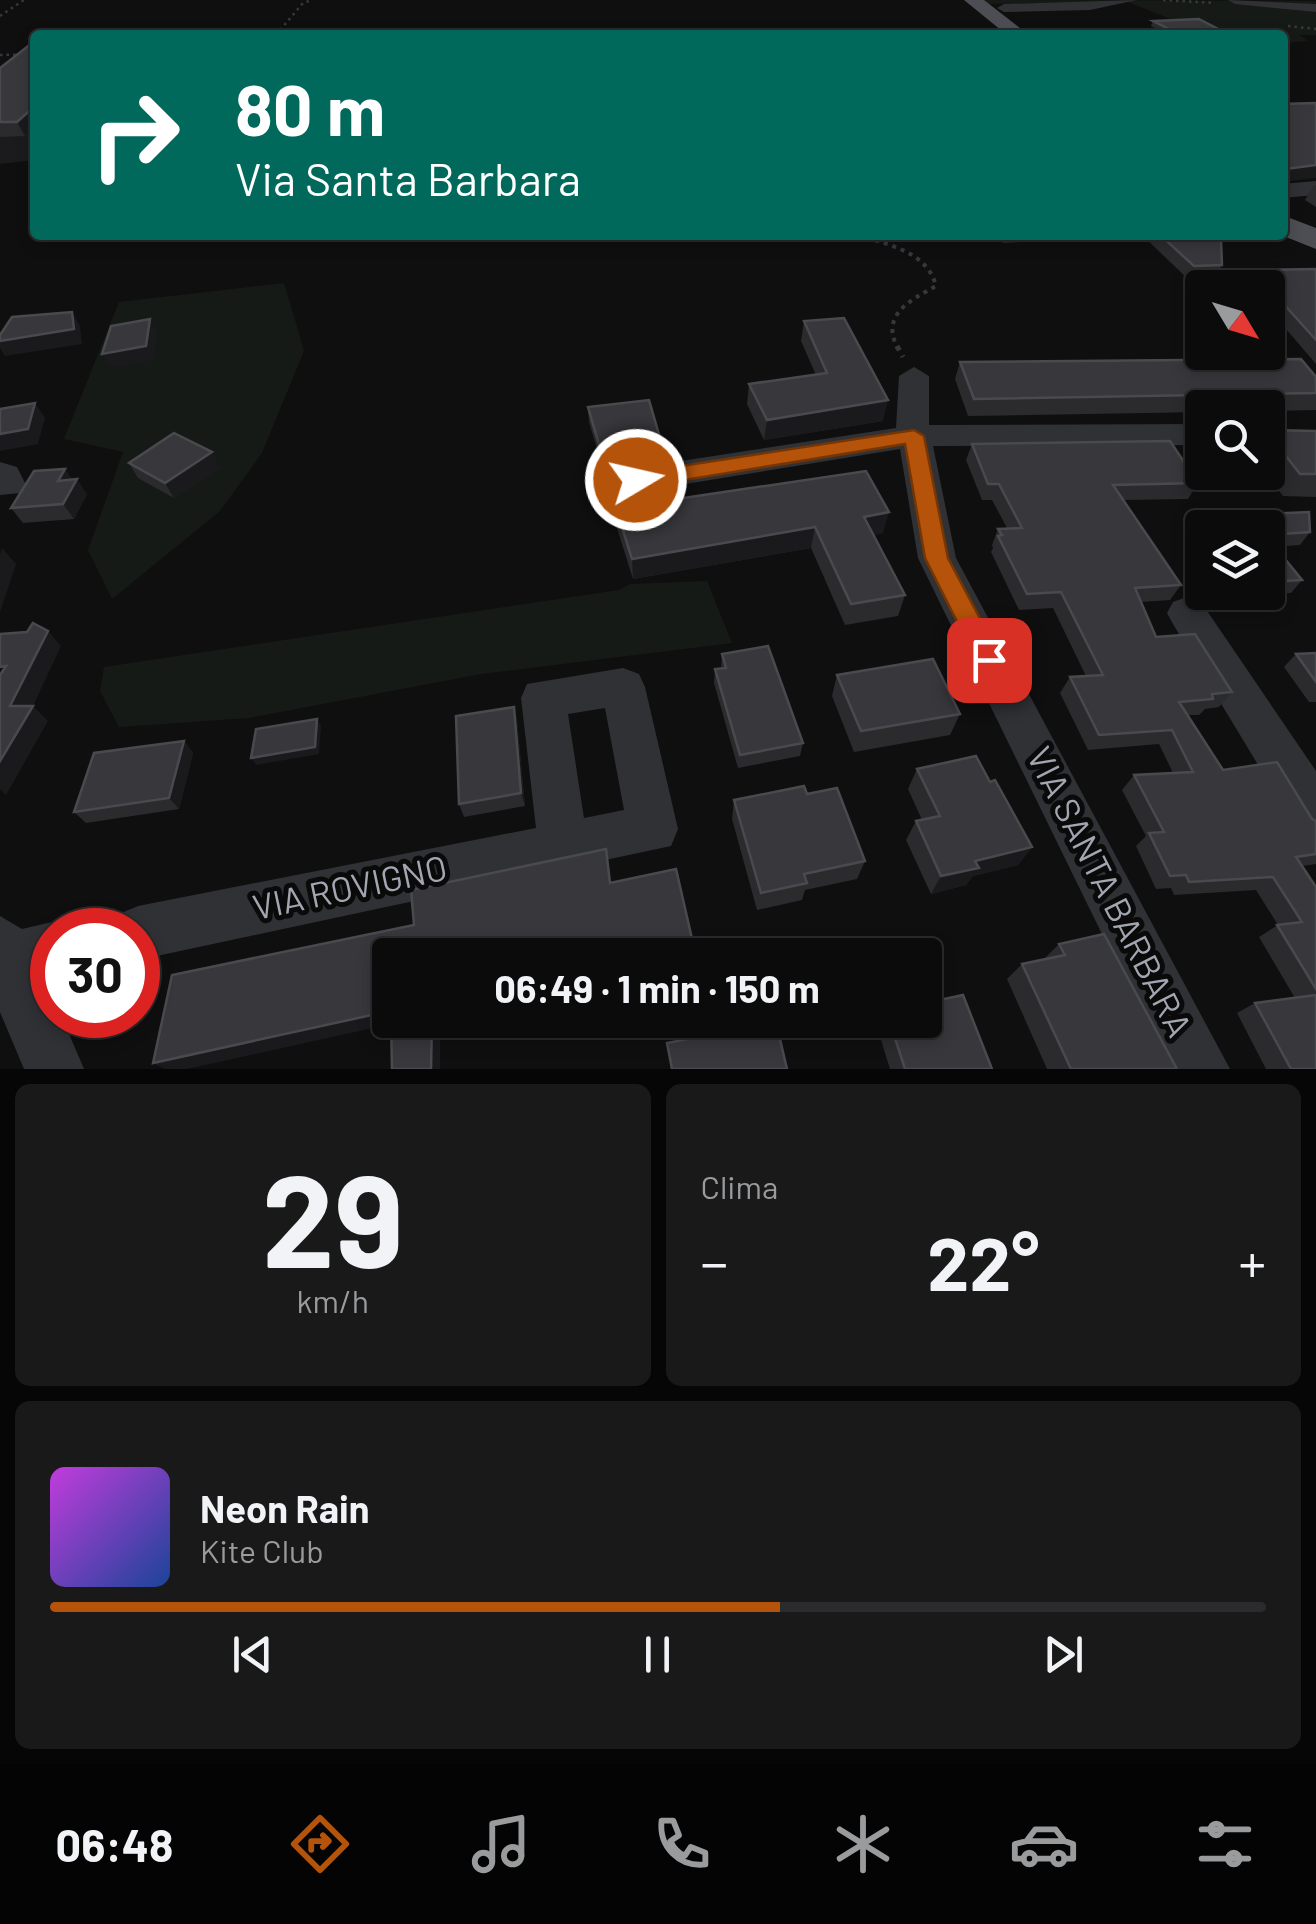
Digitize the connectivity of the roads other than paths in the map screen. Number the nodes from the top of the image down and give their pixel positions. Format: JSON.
{"nodes":[{"id":1,"x":973,"y":0,"type":"edge"},
{"id":2,"x":1130,"y":0,"type":"edge"},
{"id":3,"x":1235,"y":0,"type":"edge"},
{"id":4,"x":1004,"y":8,"type":"dead end"},
{"id":5,"x":1316,"y":8,"type":"edge"},
{"id":6,"x":1012,"y":30,"type":"edge"},
{"id":7,"x":1316,"y":188,"type":"edge"},
{"id":8,"x":1288,"y":190,"type":"edge"},
{"id":9,"x":1288,"y":227,"type":"edge"},
{"id":10,"x":1316,"y":240,"type":"edge"},
{"id":11,"x":914,"y":376,"type":"road end"},
{"id":12,"x":1185,"y":434,"type":"edge"},
{"id":13,"x":914,"y":436,"type":"junction"},
{"id":14,"x":636,"y":480,"type":"dead end"},
{"id":15,"x":1187,"y":613,"type":"dead end"},
{"id":16,"x":1316,"y":814,"type":"edge"},
{"id":17,"x":563,"y":844,"type":"dead end"},
{"id":18,"x":160,"y":928,"type":"edge"},
{"id":19,"x":20,"y":951,"type":"edge"},
{"id":20,"x":54,"y":1069,"type":"edge"},
{"id":21,"x":1200,"y":1069,"type":"edge"}],
"edges":[{"from":1,"to":6,"type":"main road"},
{"from":2,"to":4,"type":"street"},
{"from":3,"to":5,"type":"street"},
{"from":7,"to":8,"type":"street"},
{"from":9,"to":10,"type":"main road"},
{"from":11,"to":13,"type":"street","name":"VIA SANTA BARBARA"},
{"from":12,"to":13,"type":"street"},
{"from":13,"to":14,"type":"street"},
{"from":13,"to":21,"type":"street","name":"VIA SANTA BARBARA"},
{"from":15,"to":16,"type":"street"},
{"from":17,"to":18,"type":"street","name":"VIA ROVIGNO"},
{"from":19,"to":20,"type":"street"}]}
